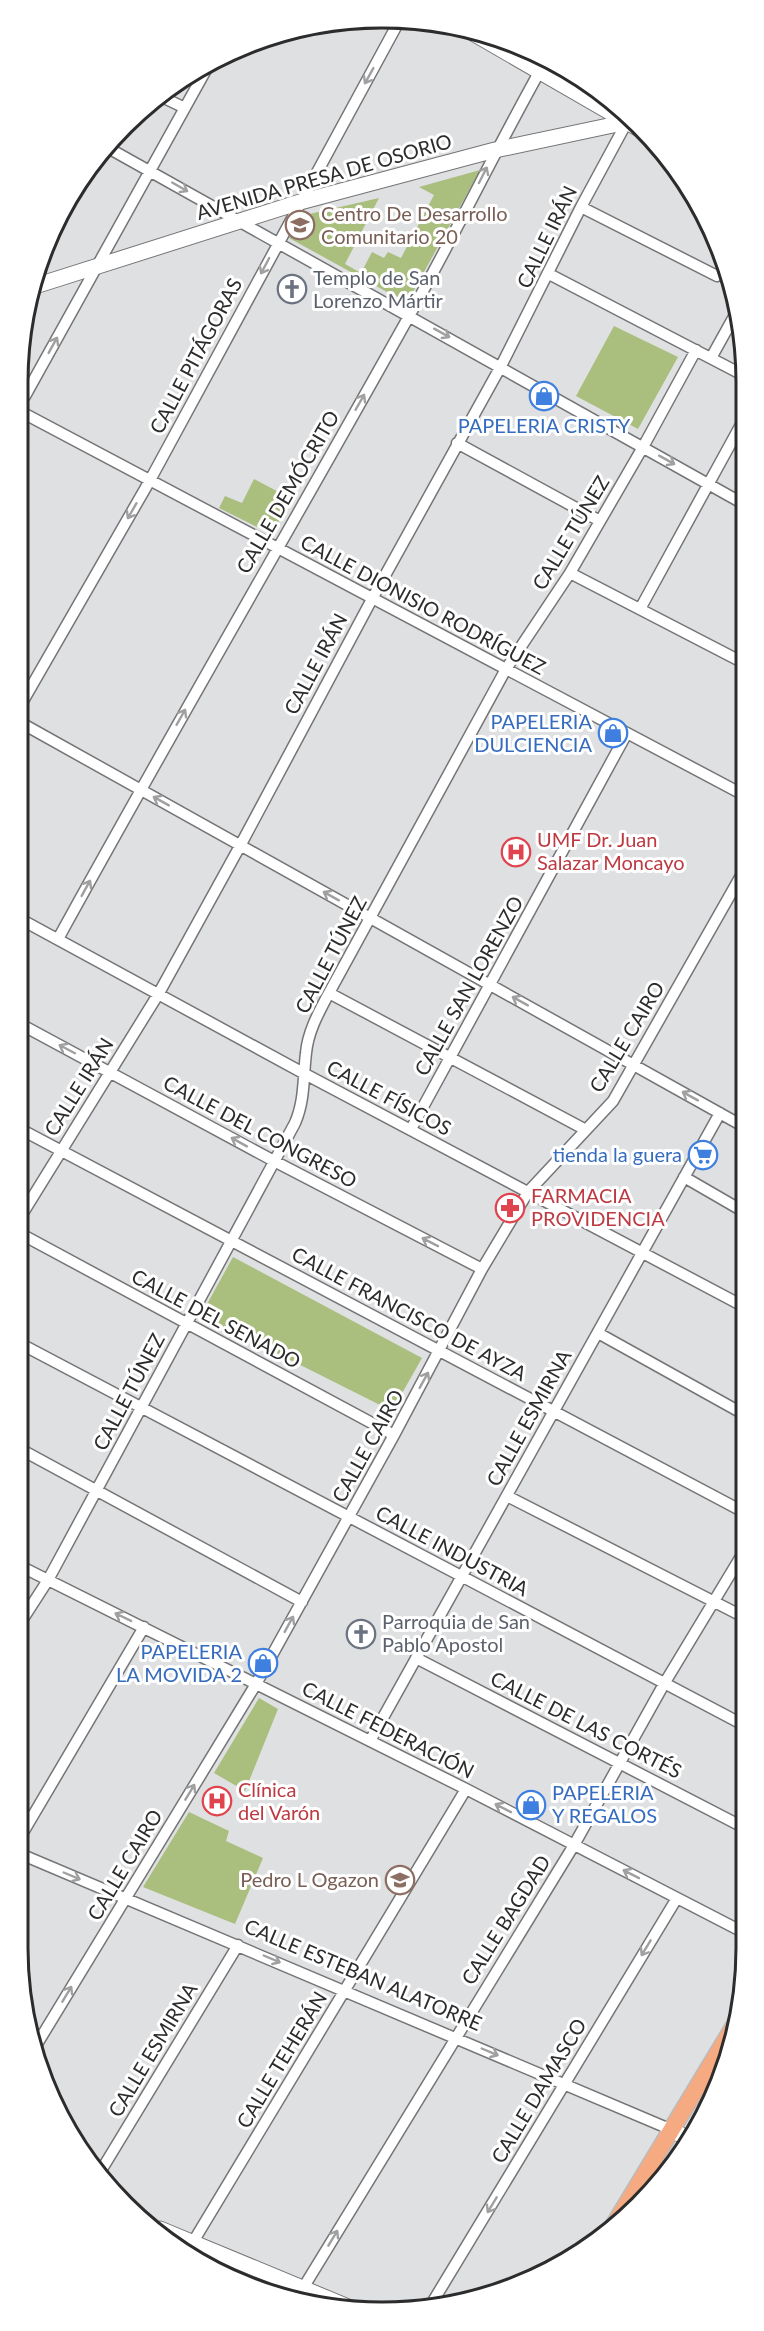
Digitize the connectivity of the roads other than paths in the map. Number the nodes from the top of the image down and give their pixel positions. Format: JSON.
{"nodes":[{"id":1,"x":395,"y":29,"type":"edge"},
{"id":2,"x":542,"y":67,"type":"edge"},
{"id":3,"x":557,"y":75,"type":"edge"},
{"id":4,"x":201,"y":78,"type":"edge"},
{"id":5,"x":582,"y":91,"type":"edge"},
{"id":6,"x":169,"y":100,"type":"edge"},
{"id":7,"x":185,"y":108,"type":"junction"},
{"id":8,"x":624,"y":125,"type":"edge"},
{"id":9,"x":629,"y":129,"type":"edge"},
{"id":10,"x":495,"y":150,"type":"junction"},
{"id":11,"x":115,"y":151,"type":"edge"},
{"id":12,"x":150,"y":170,"type":"junction"},
{"id":13,"x":300,"y":202,"type":"junction"},
{"id":14,"x":581,"y":207,"type":"junction"},
{"id":15,"x":240,"y":221,"type":"junction"},
{"id":16,"x":278,"y":242,"type":"junction"},
{"id":17,"x":96,"y":267,"type":"junction"},
{"id":18,"x":549,"y":274,"type":"junction"},
{"id":19,"x":717,"y":276,"type":"dead end"},
{"id":20,"x":43,"y":284,"type":"edge"},
{"id":21,"x":410,"y":315,"type":"junction"},
{"id":22,"x":730,"y":323,"type":"edge"},
{"id":23,"x":696,"y":350,"type":"junction"},
{"id":24,"x":711,"y":358,"type":"junction"},
{"id":25,"x":501,"y":366,"type":"junction"},
{"id":26,"x":736,"y":371,"type":"edge"},
{"id":27,"x":28,"y":391,"type":"edge"},
{"id":28,"x":28,"y":416,"type":"edge"},
{"id":29,"x":736,"y":433,"type":"edge"},
{"id":30,"x":457,"y":443,"type":"junction"},
{"id":31,"x":643,"y":447,"type":"junction"},
{"id":32,"x":149,"y":482,"type":"junction"},
{"id":33,"x":708,"y":483,"type":"junction"},
{"id":34,"x":736,"y":499,"type":"edge"},
{"id":35,"x":600,"y":521,"type":"junction"},
{"id":36,"x":277,"y":549,"type":"junction"},
{"id":37,"x":570,"y":573,"type":"junction"},
{"id":38,"x":372,"y":598,"type":"junction"},
{"id":39,"x":640,"y":609,"type":"junction"},
{"id":40,"x":736,"y":659,"type":"edge"},
{"id":41,"x":506,"y":669,"type":"junction"},
{"id":42,"x":28,"y":692,"type":"edge"},
{"id":43,"x":28,"y":727,"type":"edge"},
{"id":44,"x":627,"y":733,"type":"junction"},
{"id":45,"x":140,"y":789,"type":"junction"},
{"id":46,"x":736,"y":791,"type":"edge"},
{"id":47,"x":240,"y":846,"type":"junction"},
{"id":48,"x":736,"y":885,"type":"edge"},
{"id":49,"x":371,"y":919,"type":"junction"},
{"id":50,"x":28,"y":923,"type":"edge"},
{"id":51,"x":58,"y":939,"type":"junction"},
{"id":52,"x":490,"y":985,"type":"junction"},
{"id":53,"x":159,"y":993,"type":"junction"},
{"id":54,"x":329,"y":993,"type":"junction"},
{"id":55,"x":28,"y":1028,"type":"edge"},
{"id":56,"x":450,"y":1057,"type":"junction"},
{"id":57,"x":634,"y":1065,"type":"junction"},
{"id":58,"x":109,"y":1072,"type":"junction"},
{"id":59,"x":305,"y":1074,"type":"junction"},
{"id":60,"x":720,"y":1113,"type":"junction"},
{"id":61,"x":736,"y":1122,"type":"edge"},
{"id":62,"x":411,"y":1129,"type":"junction"},
{"id":63,"x":586,"y":1130,"type":"junction"},
{"id":64,"x":28,"y":1133,"type":"edge"},
{"id":65,"x":61,"y":1150,"type":"junction"},
{"id":66,"x":274,"y":1161,"type":"junction"},
{"id":67,"x":684,"y":1178,"type":"junction"},
{"id":68,"x":528,"y":1191,"type":"junction"},
{"id":69,"x":28,"y":1204,"type":"edge"},
{"id":70,"x":736,"y":1207,"type":"edge"},
{"id":71,"x":28,"y":1238,"type":"edge"},
{"id":72,"x":231,"y":1240,"type":"junction"},
{"id":73,"x":642,"y":1252,"type":"junction"},
{"id":74,"x":482,"y":1269,"type":"junction"},
{"id":75,"x":736,"y":1302,"type":"edge"},
{"id":76,"x":186,"y":1324,"type":"junction"},
{"id":77,"x":598,"y":1333,"type":"junction"},
{"id":78,"x":28,"y":1348,"type":"edge"},
{"id":79,"x":440,"y":1351,"type":"junction"},
{"id":80,"x":141,"y":1408,"type":"junction"},
{"id":81,"x":554,"y":1411,"type":"junction"},
{"id":82,"x":736,"y":1411,"type":"edge"},
{"id":83,"x":394,"y":1435,"type":"junction"},
{"id":84,"x":28,"y":1453,"type":"edge"},
{"id":85,"x":96,"y":1491,"type":"junction"},
{"id":86,"x":507,"y":1496,"type":"junction"},
{"id":87,"x":736,"y":1508,"type":"edge"},
{"id":88,"x":349,"y":1518,"type":"junction"},
{"id":89,"x":736,"y":1564,"type":"edge"},
{"id":90,"x":28,"y":1570,"type":"edge"},
{"id":91,"x":462,"y":1577,"type":"junction"},
{"id":92,"x":48,"y":1580,"type":"junction"},
{"id":93,"x":714,"y":1600,"type":"junction"},
{"id":94,"x":302,"y":1602,"type":"junction"},
{"id":95,"x":28,"y":1610,"type":"edge"},
{"id":96,"x":736,"y":1613,"type":"edge"},
{"id":97,"x":144,"y":1627,"type":"junction"},
{"id":98,"x":416,"y":1658,"type":"junction"},
{"id":99,"x":256,"y":1684,"type":"junction"},
{"id":100,"x":664,"y":1684,"type":"junction"},
{"id":101,"x":736,"y":1721,"type":"edge"},
{"id":102,"x":370,"y":1741,"type":"junction"},
{"id":103,"x":620,"y":1762,"type":"junction"},
{"id":104,"x":466,"y":1790,"type":"junction"},
{"id":105,"x":736,"y":1823,"type":"edge"},
{"id":106,"x":28,"y":1824,"type":"edge"},
{"id":107,"x":574,"y":1845,"type":"junction"},
{"id":108,"x":28,"y":1857,"type":"edge"},
{"id":109,"x":126,"y":1898,"type":"junction"},
{"id":110,"x":676,"y":1898,"type":"junction"},
{"id":111,"x":736,"y":1928,"type":"edge"},
{"id":112,"x":238,"y":1945,"type":"junction"},
{"id":113,"x":345,"y":1991,"type":"junction"},
{"id":114,"x":454,"y":2037,"type":"junction"},
{"id":115,"x":41,"y":2038,"type":"edge"},
{"id":116,"x":721,"y":2048,"type":"edge"},
{"id":117,"x":565,"y":2084,"type":"junction"},
{"id":118,"x":672,"y":2130,"type":"junction"},
{"id":119,"x":682,"y":2136,"type":"edge"},
{"id":120,"x":104,"y":2166,"type":"edge"},
{"id":121,"x":627,"y":2204,"type":"edge"},
{"id":122,"x":175,"y":2235,"type":"edge"},
{"id":123,"x":184,"y":2241,"type":"edge"},
{"id":124,"x":193,"y":2242,"type":"junction"},
{"id":125,"x":297,"y":2292,"type":"edge"},
{"id":126,"x":300,"y":2293,"type":"edge"},
{"id":127,"x":435,"y":2298,"type":"edge"}],
"edges":[{"from":1,"to":13,"type":"street","name":"CALLE PITÁGORAS","one_way":true},
{"from":2,"to":10,"type":"street","name":"CALLE DEMÓCRITO"},
{"from":3,"to":5,"type":"street"},
{"from":4,"to":7,"type":"street"},
{"from":6,"to":7,"type":"street"},
{"from":7,"to":12,"type":"street"},
{"from":8,"to":10,"type":"street","name":"AVENIDA PRESA DE OSORIO"},
{"from":9,"to":14,"type":"street","name":"CALLE IRÁN"},
{"from":10,"to":13,"type":"street","name":"AVENIDA PRESA DE OSORIO"},
{"from":21,"to":10,"type":"street","name":"CALLE DEMÓCRITO","one_way":true},
{"from":11,"to":12,"type":"street"},
{"from":12,"to":15,"type":"street","one_way":true},
{"from":12,"to":17,"type":"street"},
{"from":13,"to":15,"type":"street","name":"AVENIDA PRESA DE OSORIO"},
{"from":13,"to":16,"type":"street","name":"CALLE PITÁGORAS"},
{"from":14,"to":18,"type":"street","name":"CALLE IRÁN"},
{"from":14,"to":19,"type":"street"},
{"from":15,"to":16,"type":"street"},
{"from":15,"to":17,"type":"street","name":"AVENIDA PRESA DE OSORIO"},
{"from":16,"to":21,"type":"street"},
{"from":16,"to":32,"type":"street","name":"CALLE PITÁGORAS","one_way":true},
{"from":17,"to":20,"type":"street","name":"AVENIDA PRESA DE OSORIO"},
{"from":27,"to":17,"type":"street","one_way":true},
{"from":18,"to":23,"type":"street"},
{"from":18,"to":25,"type":"street","name":"CALLE IRÁN"},
{"from":21,"to":25,"type":"street","one_way":true},
{"from":36,"to":21,"type":"street","name":"CALLE DEMÓCRITO","one_way":true},
{"from":22,"to":24,"type":"street"},
{"from":23,"to":24,"type":"street"},
{"from":23,"to":31,"type":"street","name":"CALLE TÚNEZ"},
{"from":24,"to":26,"type":"street"},
{"from":25,"to":30,"type":"street","name":"CALLE IRÁN"},
{"from":25,"to":31,"type":"street"},
{"from":28,"to":32,"type":"street","name":"CALLE DIONISIO RODRÍGUEZ"},
{"from":29,"to":33,"type":"street"},
{"from":30,"to":35,"type":"street"},
{"from":30,"to":38,"type":"street","name":"CALLE IRÁN"},
{"from":31,"to":33,"type":"street","one_way":true},
{"from":31,"to":35,"type":"street","name":"CALLE TÚNEZ"},
{"from":32,"to":36,"type":"street","name":"CALLE DIONISIO RODRÍGUEZ"},
{"from":32,"to":42,"type":"street","name":"CALLE PITÁGORAS","one_way":true},
{"from":33,"to":34,"type":"street"},
{"from":33,"to":39,"type":"street"},
{"from":35,"to":37,"type":"street","name":"CALLE TÚNEZ"},
{"from":36,"to":38,"type":"street","name":"CALLE DIONISIO RODRÍGUEZ"},
{"from":45,"to":36,"type":"street","name":"CALLE DEMÓCRITO","one_way":true},
{"from":37,"to":39,"type":"street"},
{"from":37,"to":41,"type":"street","name":"CALLE TÚNEZ"},
{"from":38,"to":41,"type":"street","name":"CALLE DIONISIO RODRÍGUEZ"},
{"from":38,"to":47,"type":"street","name":"CALLE IRÁN"},
{"from":39,"to":40,"type":"street"},
{"from":41,"to":44,"type":"street","name":"CALLE DIONISIO RODRÍGUEZ"},
{"from":41,"to":49,"type":"street","name":"CALLE TÚNEZ"},
{"from":43,"to":45,"type":"street"},
{"from":44,"to":46,"type":"street","name":"CALLE DIONISIO RODRÍGUEZ"},
{"from":44,"to":52,"type":"street","name":"CALLE SAN LORENZO"},
{"from":47,"to":45,"type":"street","one_way":true},
{"from":51,"to":45,"type":"street","name":"CALLE DEMÓCRITO","one_way":true},
{"from":49,"to":47,"type":"street","one_way":true},
{"from":47,"to":53,"type":"street","name":"CALLE IRÁN"},
{"from":48,"to":57,"type":"street","name":"CALLE CAIRO"},
{"from":49,"to":52,"type":"street"},
{"from":49,"to":54,"type":"street","name":"CALLE TÚNEZ"},
{"from":50,"to":51,"type":"street","name":"CALLE FÍSICOS"},
{"from":51,"to":53,"type":"street","name":"CALLE FÍSICOS"},
{"from":52,"to":56,"type":"street","name":"CALLE SAN LORENZO"},
{"from":57,"to":52,"type":"street","one_way":true},
{"from":53,"to":58,"type":"street","name":"CALLE IRÁN"},
{"from":53,"to":59,"type":"street","name":"CALLE FÍSICOS"},
{"from":54,"to":56,"type":"street"},
{"from":54,"to":59,"type":"street","name":"CALLE TÚNEZ"},
{"from":58,"to":55,"type":"street","name":"CALLE DEL CONGRESO","one_way":true},
{"from":56,"to":62,"type":"street","name":"CALLE SAN LORENZO"},
{"from":56,"to":63,"type":"street"},
{"from":60,"to":57,"type":"street","one_way":true},
{"from":57,"to":63,"type":"street","name":"CALLE CAIRO"},
{"from":58,"to":65,"type":"street","name":"CALLE IRÁN"},
{"from":66,"to":58,"type":"street","name":"CALLE DEL CONGRESO","one_way":true},
{"from":59,"to":62,"type":"street","name":"CALLE FÍSICOS"},
{"from":59,"to":66,"type":"street","name":"CALLE TÚNEZ"},
{"from":60,"to":61,"type":"street"},
{"from":60,"to":67,"type":"street","name":"CALLE ESMIRNA"},
{"from":62,"to":68,"type":"street","name":"CALLE FÍSICOS"},
{"from":63,"to":68,"type":"street","name":"CALLE CAIRO"},
{"from":64,"to":65,"type":"street","name":"CALLE FRANCISCO DE AYZA"},
{"from":65,"to":69,"type":"street","name":"CALLE IRÁN"},
{"from":65,"to":72,"type":"street","name":"CALLE FRANCISCO DE AYZA"},
{"from":66,"to":72,"type":"street","name":"CALLE TÚNEZ"},
{"from":74,"to":66,"type":"street","name":"CALLE DEL CONGRESO","one_way":true},
{"from":67,"to":70,"type":"street"},
{"from":67,"to":73,"type":"street","name":"CALLE ESMIRNA"},
{"from":68,"to":73,"type":"street","name":"CALLE FÍSICOS"},
{"from":68,"to":74,"type":"street","name":"CALLE CAIRO"},
{"from":71,"to":76,"type":"street","name":"CALLE DEL SENADO"},
{"from":72,"to":76,"type":"street","name":"CALLE TÚNEZ"},
{"from":72,"to":79,"type":"street","name":"CALLE FRANCISCO DE AYZA"},
{"from":73,"to":75,"type":"street","name":"CALLE FÍSICOS"},
{"from":73,"to":77,"type":"street","name":"CALLE ESMIRNA"},
{"from":74,"to":79,"type":"street","name":"CALLE CAIRO"},
{"from":76,"to":80,"type":"street","name":"CALLE TÚNEZ"},
{"from":76,"to":83,"type":"street","name":"CALLE DEL SENADO"},
{"from":77,"to":81,"type":"street","name":"CALLE ESMIRNA"},
{"from":77,"to":82,"type":"street"},
{"from":78,"to":80,"type":"street","name":"CALLE INDUSTRIA"},
{"from":79,"to":81,"type":"street","name":"CALLE FRANCISCO DE AYZA"},
{"from":83,"to":79,"type":"street","name":"CALLE CAIRO","one_way":true},
{"from":80,"to":85,"type":"street","name":"CALLE TÚNEZ"},
{"from":80,"to":88,"type":"street","name":"CALLE INDUSTRIA"},
{"from":81,"to":86,"type":"street","name":"CALLE ESMIRNA"},
{"from":81,"to":87,"type":"street","name":"CALLE FRANCISCO DE AYZA"},
{"from":83,"to":88,"type":"street","name":"CALLE CAIRO"},
{"from":84,"to":85,"type":"street"},
{"from":85,"to":92,"type":"street","name":"CALLE TÚNEZ"},
{"from":85,"to":94,"type":"street"},
{"from":86,"to":91,"type":"street","name":"CALLE ESMIRNA"},
{"from":86,"to":93,"type":"street"},
{"from":88,"to":91,"type":"street","name":"CALLE INDUSTRIA"},
{"from":88,"to":94,"type":"street","name":"CALLE CAIRO"},
{"from":89,"to":93,"type":"street","name":"CALLE BAGDAD"},
{"from":90,"to":92,"type":"street","name":"CALLE FEDERACIÓN"},
{"from":91,"to":98,"type":"street","name":"CALLE ESMIRNA"},
{"from":91,"to":100,"type":"street","name":"CALLE INDUSTRIA"},
{"from":92,"to":95,"type":"street","name":"CALLE TÚNEZ"},
{"from":97,"to":92,"type":"street","name":"CALLE FEDERACIÓN","one_way":true},
{"from":93,"to":96,"type":"street"},
{"from":93,"to":100,"type":"street","name":"CALLE BAGDAD"},
{"from":99,"to":94,"type":"street","name":"CALLE CAIRO","one_way":true},
{"from":97,"to":99,"type":"street","name":"CALLE FEDERACIÓN"},
{"from":97,"to":106,"type":"street"},
{"from":98,"to":102,"type":"street","name":"CALLE ESMIRNA"},
{"from":98,"to":103,"type":"street","name":"CALLE DE LAS CORTÉS"},
{"from":99,"to":102,"type":"street","name":"CALLE FEDERACIÓN"},
{"from":109,"to":99,"type":"street","name":"CALLE CAIRO","one_way":true},
{"from":100,"to":101,"type":"street","name":"CALLE INDUSTRIA"},
{"from":100,"to":103,"type":"street","name":"CALLE BAGDAD"},
{"from":102,"to":104,"type":"street","name":"CALLE FEDERACIÓN"},
{"from":103,"to":105,"type":"street","name":"CALLE DE LAS CORTÉS"},
{"from":103,"to":107,"type":"street","name":"CALLE BAGDAD"},
{"from":107,"to":104,"type":"street","name":"CALLE FEDERACIÓN","one_way":true},
{"from":104,"to":113,"type":"street","name":"CALLE TEHERÁN"},
{"from":110,"to":107,"type":"street","name":"CALLE FEDERACIÓN","one_way":true},
{"from":107,"to":114,"type":"street","name":"CALLE BAGDAD"},
{"from":108,"to":109,"type":"street","name":"CALLE ESTEBAN ALATORRE","one_way":true},
{"from":109,"to":112,"type":"street","name":"CALLE ESTEBAN ALATORRE"},
{"from":115,"to":109,"type":"street","name":"CALLE CAIRO","one_way":true},
{"from":110,"to":111,"type":"street","name":"CALLE FEDERACIÓN"},
{"from":110,"to":117,"type":"street","name":"CALLE DAMASCO","one_way":true},
{"from":112,"to":113,"type":"street","name":"CALLE ESTEBAN ALATORRE","one_way":true},
{"from":112,"to":120,"type":"street","name":"CALLE ESMIRNA"},
{"from":113,"to":114,"type":"street","name":"CALLE ESTEBAN ALATORRE"},
{"from":113,"to":124,"type":"street","name":"CALLE TEHERÁN"},
{"from":114,"to":117,"type":"street","name":"CALLE ESTEBAN ALATORRE","one_way":true},
{"from":126,"to":114,"type":"street","name":"CALLE BAGDAD","one_way":true},
{"from":116,"to":118,"type":"main road"},
{"from":117,"to":118,"type":"street","name":"CALLE ESTEBAN ALATORRE"},
{"from":117,"to":127,"type":"street","name":"CALLE DAMASCO","one_way":true},
{"from":118,"to":119,"type":"street","name":"CALLE ESTEBAN ALATORRE"},
{"from":118,"to":121,"type":"main road"},
{"from":122,"to":124,"type":"street"},
{"from":123,"to":124,"type":"street"},
{"from":124,"to":125,"type":"street"}]}
